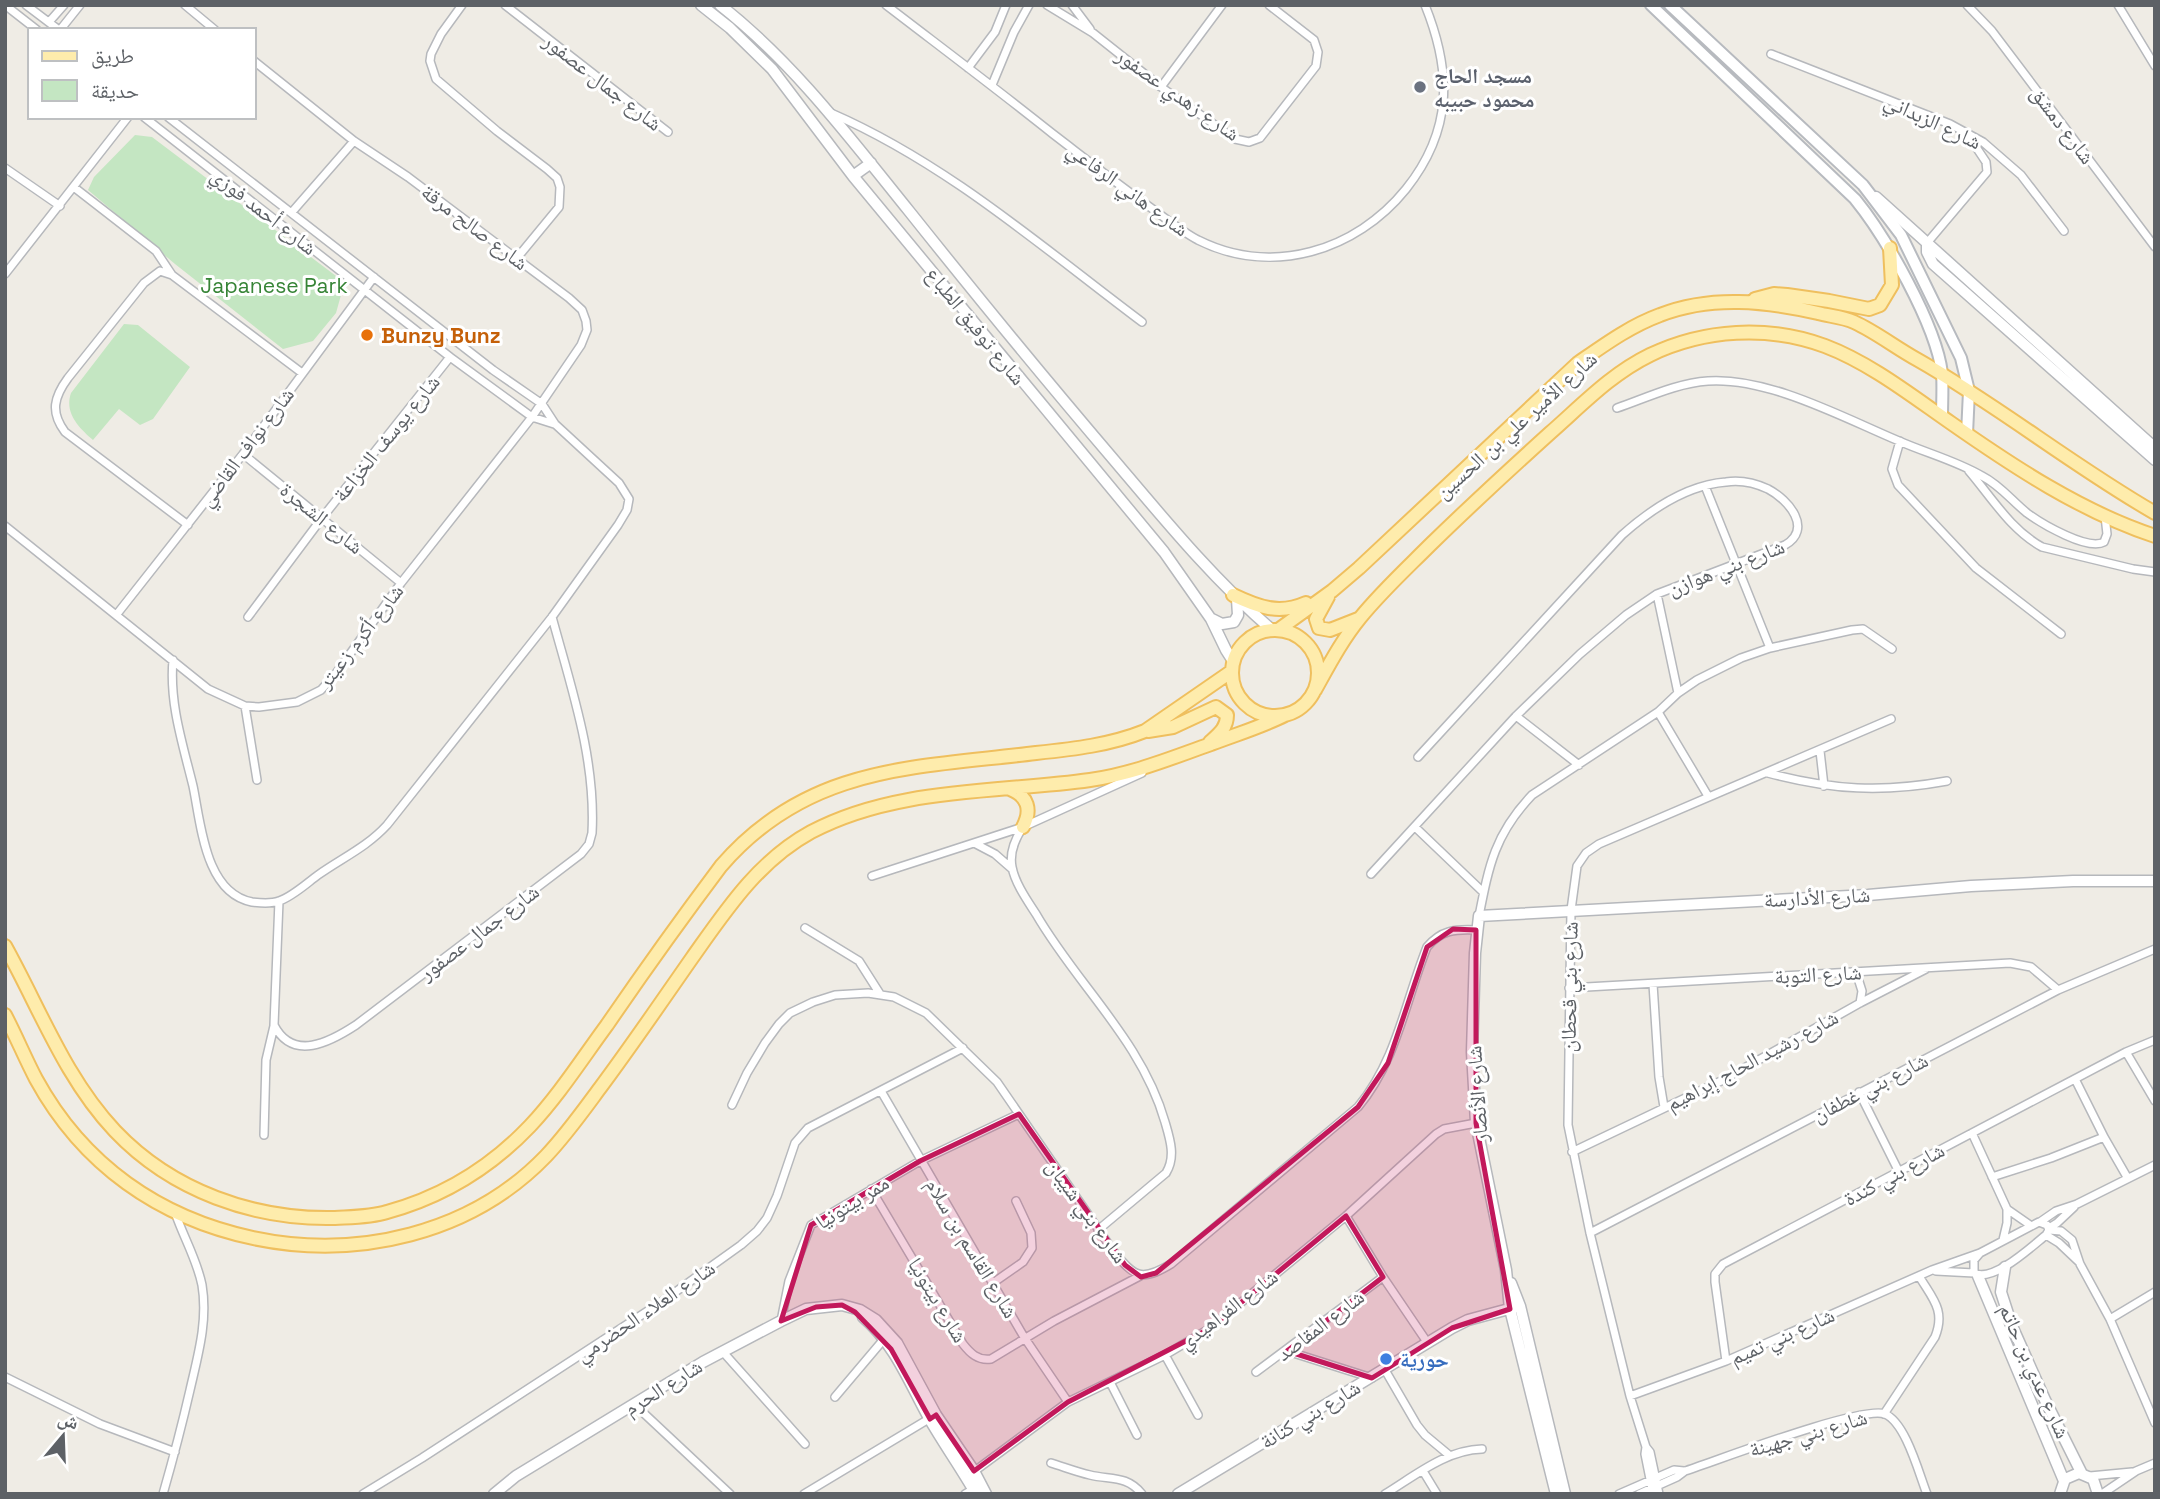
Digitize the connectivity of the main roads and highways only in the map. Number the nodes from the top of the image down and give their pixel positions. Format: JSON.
{"nodes":[{"id":1,"x":1651,"y":5,"type":"edge"},
{"id":2,"x":1670,"y":5,"type":"edge"},
{"id":3,"x":1890,"y":248,"type":"junction"},
{"id":4,"x":1749,"y":301,"type":"junction"},
{"id":5,"x":1942,"y":372,"type":"junction"},
{"id":6,"x":1969,"y":391,"type":"junction"},
{"id":7,"x":1942,"y":417,"type":"junction"},
{"id":8,"x":1967,"y":434,"type":"junction"},
{"id":9,"x":2155,"y":513,"type":"edge"},
{"id":10,"x":2155,"y":536,"type":"edge"},
{"id":11,"x":1332,"y":592,"type":"junction"},
{"id":12,"x":1235,"y":597,"type":"road end"},
{"id":13,"x":1359,"y":618,"type":"junction"},
{"id":14,"x":1275,"y":630,"type":"junction"},
{"id":15,"x":1233,"y":666,"type":"junction"},
{"id":16,"x":1315,"y":690,"type":"junction"},
{"id":17,"x":1285,"y":715,"type":"junction"},
{"id":18,"x":1145,"y":731,"type":"junction"},
{"id":19,"x":1207,"y":745,"type":"junction"},
{"id":20,"x":1009,"y":789,"type":"junction"},
{"id":21,"x":1023,"y":827,"type":"road end"},
{"id":22,"x":5,"y":946,"type":"edge"},
{"id":23,"x":5,"y":1015,"type":"edge"}],
"edges":[{"from":1,"to":3,"type":"main road"},
{"from":2,"to":6,"type":"main road"},
{"from":3,"to":4,"type":"main road"},
{"from":3,"to":5,"type":"main road"},
{"from":4,"to":5,"type":"main road","name":"شارع الأمير علي بن الحسين"},
{"from":4,"to":11,"type":"main road","name":"شارع الأمير علي بن الحسين"},
{"from":5,"to":6,"type":"main road","name":"شارع الأمير علي بن الحسين"},
{"from":5,"to":7,"type":"main road"},
{"from":6,"to":8,"type":"main road"},
{"from":6,"to":9,"type":"main road","name":"شارع الأمير علي بن الحسين"},
{"from":7,"to":8,"type":"main road","name":"شارع الأمير علي بن الحسين"},
{"from":7,"to":13,"type":"main road","name":"شارع الأمير علي بن الحسين"},
{"from":8,"to":10,"type":"main road","name":"شارع الأمير علي بن الحسين"},
{"from":11,"to":12,"type":"main road"},
{"from":11,"to":13,"type":"main road"},
{"from":11,"to":14,"type":"main road","name":"شارع الأمير علي بن الحسين"},
{"from":13,"to":16,"type":"main road","name":"شارع الأمير علي بن الحسين"},
{"from":14,"to":15,"type":"main road"},
{"from":14,"to":16,"type":"main road"},
{"from":15,"to":17,"type":"main road"},
{"from":15,"to":18,"type":"main road"},
{"from":16,"to":17,"type":"main road"},
{"from":17,"to":19,"type":"main road"},
{"from":18,"to":19,"type":"main road"},
{"from":18,"to":22,"type":"main road"},
{"from":19,"to":20,"type":"main road"},
{"from":20,"to":21,"type":"main road"},
{"from":20,"to":23,"type":"main road"}]}
